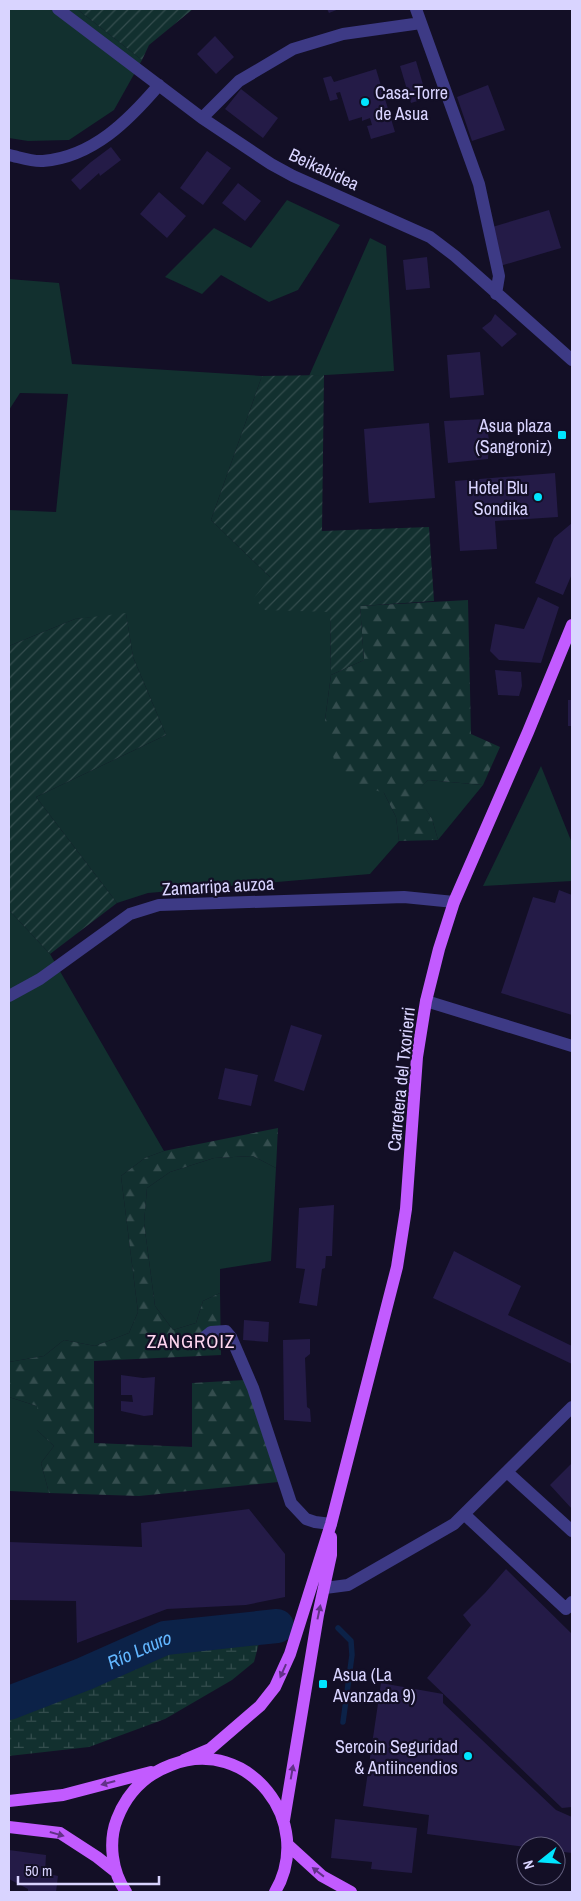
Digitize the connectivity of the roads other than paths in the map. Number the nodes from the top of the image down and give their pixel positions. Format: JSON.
{"nodes":[{"id":1,"x":58,"y":9,"type":"edge"},
{"id":2,"x":416,"y":9,"type":"edge"},
{"id":3,"x":420,"y":23,"type":"junction"},
{"id":4,"x":159,"y":85,"type":"junction"},
{"id":5,"x":202,"y":118,"type":"junction"},
{"id":6,"x":9,"y":155,"type":"edge"},
{"id":7,"x":496,"y":294,"type":"junction"},
{"id":8,"x":572,"y":360,"type":"edge"},
{"id":9,"x":572,"y":625,"type":"edge"},
{"id":10,"x":454,"y":902,"type":"junction"},
{"id":11,"x":9,"y":996,"type":"edge"},
{"id":12,"x":426,"y":1001,"type":"junction"},
{"id":13,"x":572,"y":1046,"type":"edge"},
{"id":14,"x":202,"y":1340,"type":"dead end"},
{"id":15,"x":572,"y":1407,"type":"edge"},
{"id":16,"x":507,"y":1472,"type":"junction"},
{"id":17,"x":464,"y":1514,"type":"junction"},
{"id":18,"x":331,"y":1524,"type":"junction"},
{"id":19,"x":572,"y":1531,"type":"edge"},
{"id":20,"x":325,"y":1588,"type":"junction"},
{"id":21,"x":572,"y":1602,"type":"edge"},
{"id":22,"x":184,"y":1760,"type":"junction"},
{"id":23,"x":155,"y":1770,"type":"junction"},
{"id":24,"x":9,"y":1801,"type":"edge"},
{"id":25,"x":284,"y":1820,"type":"junction"},
{"id":26,"x":9,"y":1827,"type":"edge"},
{"id":27,"x":288,"y":1845,"type":"junction"},
{"id":28,"x":116,"y":1872,"type":"junction"},
{"id":29,"x":126,"y":1892,"type":"edge"},
{"id":30,"x":274,"y":1892,"type":"edge"},
{"id":31,"x":351,"y":1892,"type":"edge"}],
"edges":[{"from":1,"to":4,"type":"street","name":"Beikabidea"},
{"from":2,"to":3,"type":"street"},
{"from":3,"to":5,"type":"street"},
{"from":3,"to":7,"type":"street"},
{"from":4,"to":5,"type":"street","name":"Beikabidea"},
{"from":4,"to":6,"type":"street"},
{"from":5,"to":7,"type":"street","name":"Beikabidea"},
{"from":7,"to":8,"type":"street","name":"Beikabidea"},
{"from":9,"to":10,"type":"main road","name":"Carretera del Txorierri"},
{"from":10,"to":11,"type":"street","name":"Zamarripa auzoa"},
{"from":10,"to":12,"type":"main road","name":"Carretera del Txorierri"},
{"from":12,"to":13,"type":"street"},
{"from":12,"to":18,"type":"main road","name":"Carretera del Txorierri"},
{"from":14,"to":18,"type":"street"},
{"from":15,"to":16,"type":"street"},
{"from":16,"to":17,"type":"street"},
{"from":16,"to":19,"type":"street"},
{"from":17,"to":20,"type":"street"},
{"from":17,"to":21,"type":"street"},
{"from":18,"to":20,"type":"main road"},
{"from":18,"to":22,"type":"main road","one_way":true},
{"from":25,"to":20,"type":"main road","one_way":true},
{"from":22,"to":23,"type":"main road"},
{"from":22,"to":25,"type":"main road"},
{"from":23,"to":24,"type":"main road","one_way":true},
{"from":23,"to":28,"type":"main road"},
{"from":25,"to":27,"type":"main road"},
{"from":26,"to":28,"type":"main road","one_way":true},
{"from":27,"to":30,"type":"main road"},
{"from":31,"to":27,"type":"main road","one_way":true},
{"from":28,"to":29,"type":"main road"}]}
